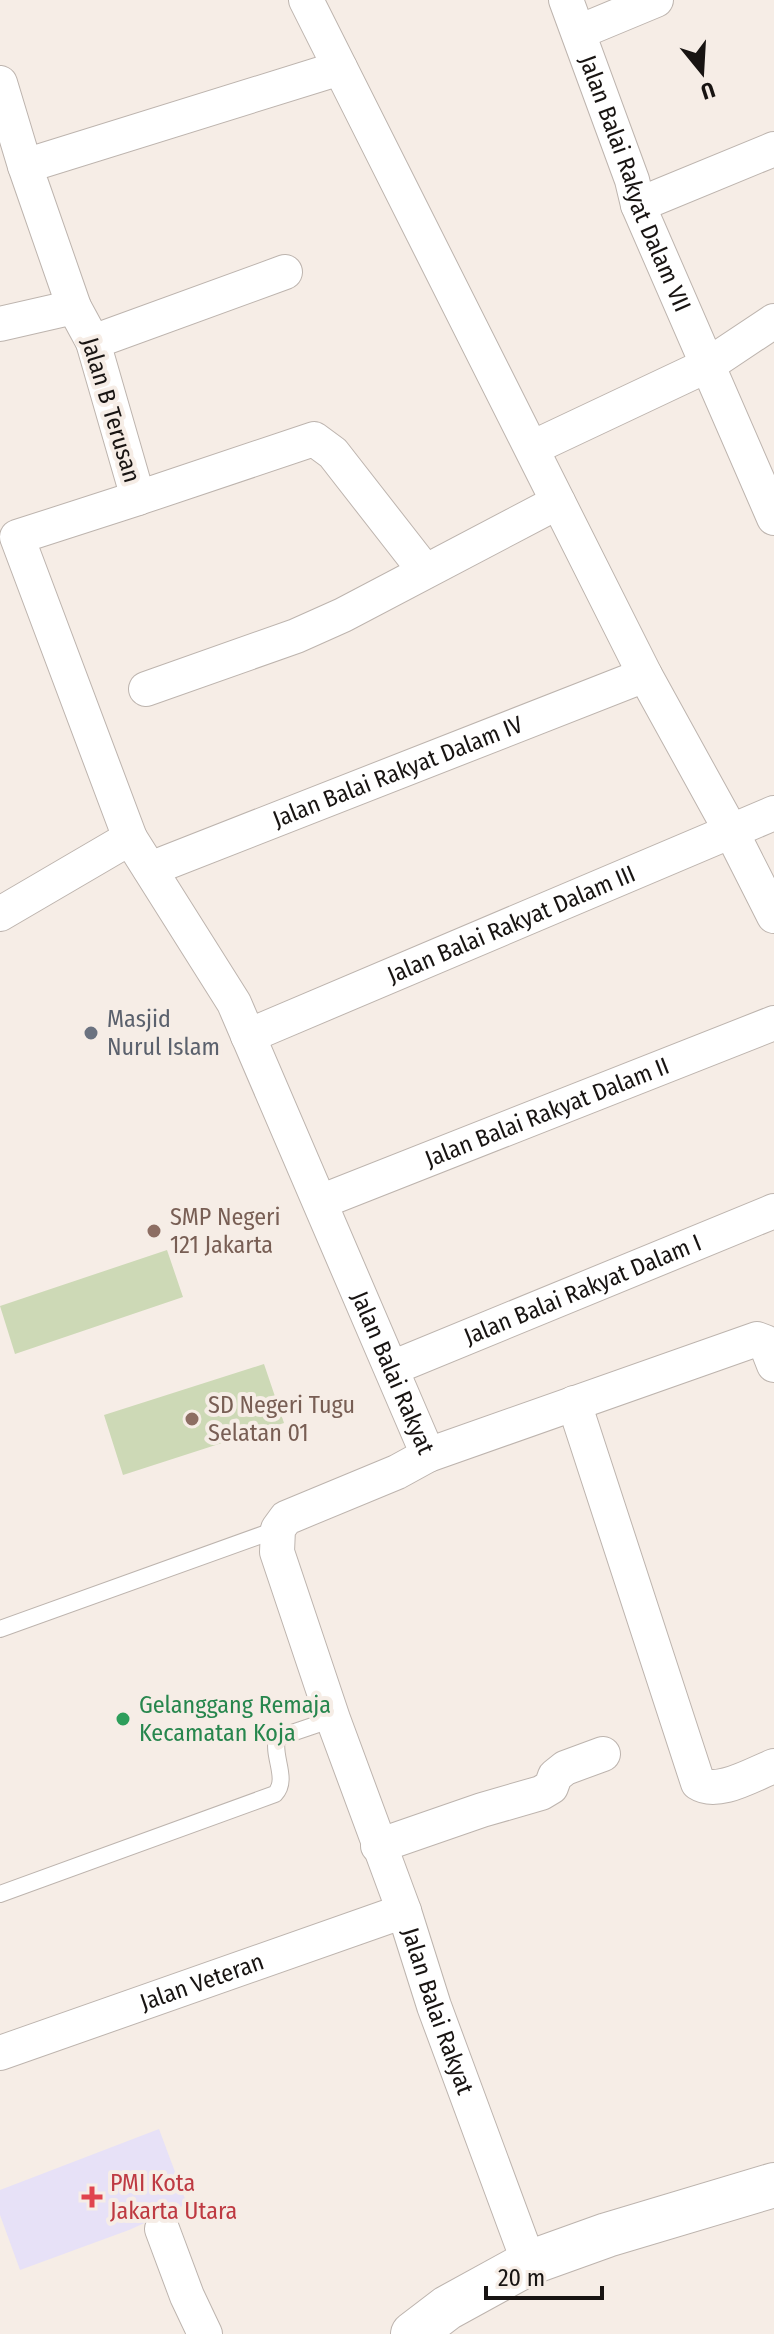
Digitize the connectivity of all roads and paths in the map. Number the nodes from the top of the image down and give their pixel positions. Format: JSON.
{"nodes":[{"id":1,"x":306,"y":0,"type":"edge"},
{"id":2,"x":566,"y":0,"type":"edge"},
{"id":3,"x":656,"y":0,"type":"edge"},
{"id":4,"x":579,"y":32,"type":"junction"},
{"id":5,"x":340,"y":68,"type":"junction"},
{"id":6,"x":0,"y":83,"type":"edge"},
{"id":7,"x":774,"y":149,"type":"edge"},
{"id":8,"x":16,"y":165,"type":"edge"},
{"id":9,"x":638,"y":205,"type":"junction"},
{"id":10,"x":285,"y":272,"type":"dead end"},
{"id":11,"x":74,"y":307,"type":"junction"},
{"id":12,"x":774,"y":321,"type":"edge"},
{"id":13,"x":0,"y":324,"type":"edge"},
{"id":14,"x":93,"y":342,"type":"junction"},
{"id":15,"x":708,"y":365,"type":"junction"},
{"id":16,"x":532,"y":448,"type":"junction"},
{"id":17,"x":138,"y":498,"type":"junction"},
{"id":18,"x":558,"y":502,"type":"junction"},
{"id":19,"x":774,"y":518,"type":"edge"},
{"id":20,"x":8,"y":540,"type":"edge"},
{"id":21,"x":425,"y":571,"type":"junction"},
{"id":22,"x":645,"y":675,"type":"junction"},
{"id":23,"x":146,"y":689,"type":"dead end"},
{"id":24,"x":774,"y":813,"type":"edge"},
{"id":25,"x":731,"y":831,"type":"junction"},
{"id":26,"x":130,"y":838,"type":"junction"},
{"id":27,"x":150,"y":869,"type":"junction"},
{"id":28,"x":0,"y":914,"type":"edge"},
{"id":29,"x":774,"y":916,"type":"edge"},
{"id":30,"x":774,"y":1023,"type":"edge"},
{"id":31,"x":248,"y":1036,"type":"junction"},
{"id":32,"x":320,"y":1202,"type":"junction"},
{"id":33,"x":774,"y":1211,"type":"edge"},
{"id":34,"x":774,"y":1365,"type":"edge"},
{"id":35,"x":392,"y":1368,"type":"junction"},
{"id":36,"x":574,"y":1403,"type":"junction"},
{"id":37,"x":428,"y":1455,"type":"junction"},
{"id":38,"x":278,"y":1529,"type":"junction"},
{"id":39,"x":0,"y":1629,"type":"edge"},
{"id":40,"x":333,"y":1719,"type":"junction"},
{"id":41,"x":603,"y":1754,"type":"dead end"},
{"id":42,"x":774,"y":1766,"type":"edge"},
{"id":43,"x":378,"y":1846,"type":"junction"},
{"id":44,"x":0,"y":1894,"type":"edge"},
{"id":45,"x":404,"y":1911,"type":"junction"},
{"id":46,"x":0,"y":2053,"type":"edge"},
{"id":47,"x":774,"y":2185,"type":"edge"},
{"id":48,"x":162,"y":2229,"type":"dead end"},
{"id":49,"x":529,"y":2263,"type":"junction"},
{"id":50,"x":205,"y":2334,"type":"edge"},
{"id":51,"x":413,"y":2334,"type":"edge"}],
"edges":[{"from":1,"to":5,"type":"street"},
{"from":2,"to":4,"type":"street","name":"Jalan Balai Rakyat Dalam VII"},
{"from":3,"to":4,"type":"street"},
{"from":4,"to":9,"type":"street","name":"Jalan Balai Rakyat Dalam VII"},
{"from":5,"to":8,"type":"street"},
{"from":5,"to":16,"type":"street"},
{"from":6,"to":8,"type":"street","name":"Jalan B Terusan"},
{"from":7,"to":9,"type":"street"},
{"from":8,"to":11,"type":"street","name":"Jalan B Terusan"},
{"from":9,"to":15,"type":"street","name":"Jalan Balai Rakyat Dalam VII"},
{"from":10,"to":14,"type":"street"},
{"from":11,"to":13,"type":"street"},
{"from":11,"to":14,"type":"street","name":"Jalan B Terusan"},
{"from":12,"to":15,"type":"street"},
{"from":14,"to":17,"type":"street","name":"Jalan B Terusan"},
{"from":15,"to":16,"type":"street"},
{"from":15,"to":19,"type":"street","name":"Jalan Balai Rakyat Dalam VII"},
{"from":16,"to":18,"type":"street"},
{"from":17,"to":20,"type":"street","name":"Jalan B Terusan"},
{"from":17,"to":21,"type":"street"},
{"from":18,"to":21,"type":"street"},
{"from":18,"to":22,"type":"street"},
{"from":20,"to":26,"type":"street","name":"Jalan B Terusan"},
{"from":21,"to":23,"type":"street"},
{"from":22,"to":25,"type":"street"},
{"from":22,"to":27,"type":"street","name":"Jalan Balai Rakyat Dalam IV"},
{"from":24,"to":25,"type":"street","name":"Jalan Balai Rakyat Dalam III"},
{"from":25,"to":29,"type":"street"},
{"from":25,"to":31,"type":"street","name":"Jalan Balai Rakyat Dalam III"},
{"from":26,"to":27,"type":"street","name":"Jalan Balai Rakyat"},
{"from":26,"to":28,"type":"street"},
{"from":27,"to":31,"type":"street","name":"Jalan Balai Rakyat"},
{"from":30,"to":32,"type":"street","name":"Jalan Balai Rakyat Dalam II"},
{"from":31,"to":32,"type":"street","name":"Jalan Balai Rakyat"},
{"from":32,"to":35,"type":"street","name":"Jalan Balai Rakyat"},
{"from":33,"to":35,"type":"street","name":"Jalan Balai Rakyat Dalam I"},
{"from":34,"to":36,"type":"street"},
{"from":35,"to":37,"type":"street","name":"Jalan Balai Rakyat"},
{"from":36,"to":37,"type":"street"},
{"from":36,"to":42,"type":"street"},
{"from":37,"to":38,"type":"street","name":"Jalan Balai Rakyat"},
{"from":38,"to":39,"type":"lane"},
{"from":38,"to":40,"type":"street","name":"Jalan Balai Rakyat"},
{"from":40,"to":43,"type":"street","name":"Jalan Balai Rakyat"},
{"from":40,"to":44,"type":"lane"},
{"from":41,"to":43,"type":"street"},
{"from":43,"to":45,"type":"street","name":"Jalan Balai Rakyat"},
{"from":45,"to":46,"type":"street","name":"Jalan Veteran"},
{"from":45,"to":49,"type":"street","name":"Jalan Balai Rakyat"},
{"from":47,"to":49,"type":"main road"},
{"from":48,"to":50,"type":"street"},
{"from":49,"to":51,"type":"main road"}]}
